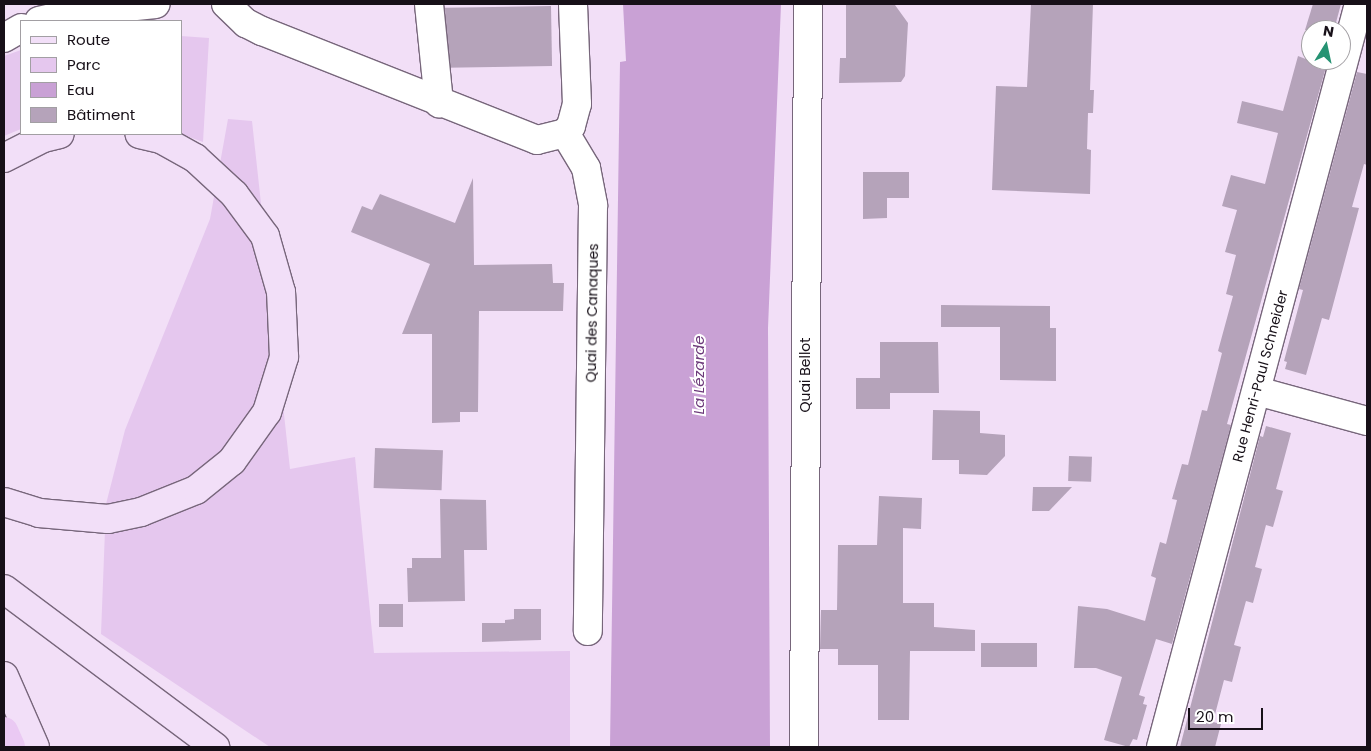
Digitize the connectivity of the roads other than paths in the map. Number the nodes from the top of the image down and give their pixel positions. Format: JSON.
{"nodes":[{"id":1,"x":156,"y":4,"type":"edge"},
{"id":2,"x":226,"y":4,"type":"edge"},
{"id":3,"x":429,"y":4,"type":"edge"},
{"id":4,"x":573,"y":4,"type":"edge"},
{"id":5,"x":808,"y":4,"type":"edge"},
{"id":6,"x":1359,"y":4,"type":"edge"},
{"id":7,"x":43,"y":20,"type":"edge"},
{"id":8,"x":20,"y":29,"type":"edge"},
{"id":9,"x":4,"y":38,"type":"edge"},
{"id":10,"x":439,"y":103,"type":"junction"},
{"id":11,"x":565,"y":133,"type":"junction"},
{"id":12,"x":56,"y":135,"type":"edge"},
{"id":13,"x":144,"y":135,"type":"edge"},
{"id":14,"x":4,"y":158,"type":"edge"},
{"id":15,"x":1257,"y":391,"type":"junction"},
{"id":16,"x":1367,"y":421,"type":"edge"},
{"id":17,"x":4,"y":502,"type":"edge"},
{"id":18,"x":4,"y":589,"type":"edge"},
{"id":19,"x":588,"y":631,"type":"dead end"},
{"id":20,"x":4,"y":676,"type":"edge"},
{"id":21,"x":4,"y":731,"type":"edge"},
{"id":22,"x":11,"y":747,"type":"edge"},
{"id":23,"x":36,"y":747,"type":"edge"},
{"id":24,"x":215,"y":747,"type":"edge"},
{"id":25,"x":804,"y":747,"type":"edge"},
{"id":26,"x":1161,"y":747,"type":"edge"}],
"edges":[{"from":1,"to":7,"type":"street"},
{"from":2,"to":10,"type":"street"},
{"from":3,"to":10,"type":"street"},
{"from":4,"to":11,"type":"street"},
{"from":5,"to":25,"type":"street","name":"Quai Bellot"},
{"from":6,"to":15,"type":"street","name":"Rue Henri-Paul Schneider"},
{"from":8,"to":9,"type":"street"},
{"from":10,"to":11,"type":"street"},
{"from":11,"to":19,"type":"street","name":"Quai des Canaques"},
{"from":12,"to":14,"type":"main road"},
{"from":13,"to":17,"type":"main road"},
{"from":15,"to":16,"type":"street"},
{"from":15,"to":26,"type":"street","name":"Rue Henri-Paul Schneider"},
{"from":18,"to":24,"type":"main road"},
{"from":20,"to":23,"type":"main road"},
{"from":21,"to":22,"type":"highway"}]}
